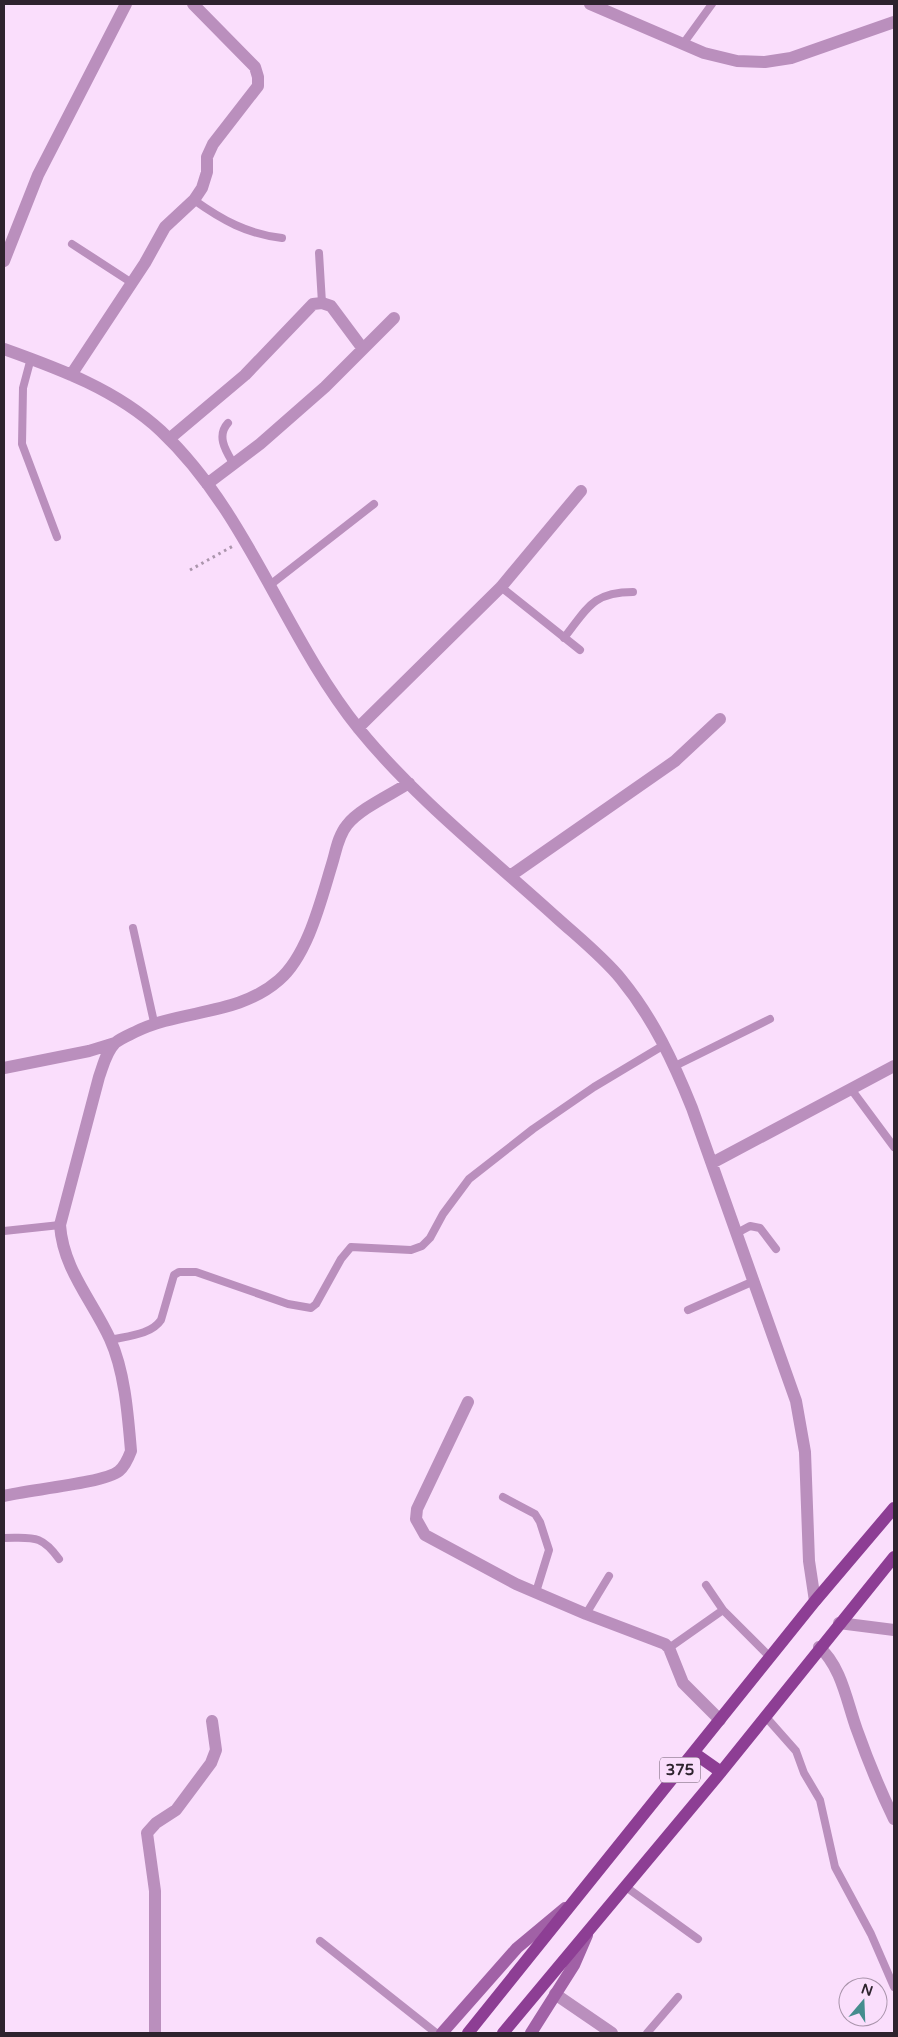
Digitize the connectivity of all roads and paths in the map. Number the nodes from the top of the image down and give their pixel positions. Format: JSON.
{"nodes":[{"id":1,"x":126,"y":4,"type":"edge"},
{"id":2,"x":193,"y":4,"type":"edge"},
{"id":3,"x":590,"y":4,"type":"edge"},
{"id":4,"x":712,"y":4,"type":"edge"},
{"id":5,"x":894,"y":22,"type":"edge"},
{"id":6,"x":683,"y":44,"type":"junction"},
{"id":7,"x":194,"y":200,"type":"junction"},
{"id":8,"x":282,"y":238,"type":"dead end"},
{"id":9,"x":72,"y":244,"type":"dead end"},
{"id":10,"x":319,"y":253,"type":"dead end"},
{"id":11,"x":4,"y":261,"type":"edge"},
{"id":12,"x":132,"y":283,"type":"junction"},
{"id":13,"x":322,"y":303,"type":"junction"},
{"id":14,"x":394,"y":318,"type":"dead end"},
{"id":15,"x":4,"y":349,"type":"edge"},
{"id":16,"x":363,"y":349,"type":"junction"},
{"id":17,"x":31,"y":358,"type":"junction"},
{"id":18,"x":71,"y":375,"type":"junction"},
{"id":19,"x":228,"y":423,"type":"dead end"},
{"id":20,"x":169,"y":439,"type":"junction"},
{"id":21,"x":233,"y":463,"type":"junction"},
{"id":22,"x":208,"y":484,"type":"junction"},
{"id":23,"x":581,"y":491,"type":"dead end"},
{"id":24,"x":374,"y":504,"type":"dead end"},
{"id":25,"x":57,"y":537,"type":"dead end"},
{"id":26,"x":244,"y":540,"type":"junction"},
{"id":27,"x":190,"y":570,"type":"dead end"},
{"id":28,"x":270,"y":585,"type":"junction"},
{"id":29,"x":501,"y":586,"type":"junction"},
{"id":30,"x":633,"y":592,"type":"dead end"},
{"id":31,"x":564,"y":638,"type":"junction"},
{"id":32,"x":580,"y":650,"type":"dead end"},
{"id":33,"x":720,"y":719,"type":"dead end"},
{"id":34,"x":358,"y":728,"type":"junction"},
{"id":35,"x":409,"y":783,"type":"junction"},
{"id":36,"x":510,"y":876,"type":"junction"},
{"id":37,"x":133,"y":928,"type":"dead end"},
{"id":38,"x":770,"y":1019,"type":"dead end"},
{"id":39,"x":154,"y":1022,"type":"junction"},
{"id":40,"x":115,"y":1044,"type":"junction"},
{"id":41,"x":664,"y":1045,"type":"junction"},
{"id":42,"x":675,"y":1066,"type":"junction"},
{"id":43,"x":894,"y":1066,"type":"edge"},
{"id":44,"x":4,"y":1068,"type":"edge"},
{"id":45,"x":851,"y":1089,"type":"junction"},
{"id":46,"x":894,"y":1147,"type":"edge"},
{"id":47,"x":712,"y":1163,"type":"junction"},
{"id":48,"x":60,"y":1225,"type":"junction"},
{"id":49,"x":4,"y":1231,"type":"edge"},
{"id":50,"x":737,"y":1233,"type":"junction"},
{"id":51,"x":776,"y":1250,"type":"dead end"},
{"id":52,"x":754,"y":1281,"type":"junction"},
{"id":53,"x":688,"y":1310,"type":"dead end"},
{"id":54,"x":110,"y":1340,"type":"junction"},
{"id":55,"x":468,"y":1402,"type":"dead end"},
{"id":56,"x":4,"y":1496,"type":"edge"},
{"id":57,"x":503,"y":1497,"type":"dead end"},
{"id":58,"x":894,"y":1508,"type":"edge"},
{"id":59,"x":4,"y":1538,"type":"edge"},
{"id":60,"x":894,"y":1557,"type":"edge"},
{"id":61,"x":59,"y":1560,"type":"dead end"},
{"id":62,"x":609,"y":1576,"type":"dead end"},
{"id":63,"x":706,"y":1585,"type":"dead end"},
{"id":64,"x":536,"y":1592,"type":"junction"},
{"id":65,"x":815,"y":1601,"type":"junction"},
{"id":66,"x":723,"y":1610,"type":"junction"},
{"id":67,"x":586,"y":1614,"type":"junction"},
{"id":68,"x":839,"y":1623,"type":"junction"},
{"id":69,"x":894,"y":1630,"type":"edge"},
{"id":70,"x":820,"y":1647,"type":"junction"},
{"id":71,"x":670,"y":1648,"type":"junction"},
{"id":72,"x":770,"y":1658,"type":"junction"},
{"id":73,"x":765,"y":1716,"type":"junction"},
{"id":74,"x":720,"y":1720,"type":"junction"},
{"id":75,"x":212,"y":1721,"type":"dead end"},
{"id":76,"x":694,"y":1753,"type":"junction"},
{"id":77,"x":720,"y":1772,"type":"junction"},
{"id":78,"x":894,"y":1819,"type":"edge"},
{"id":79,"x":626,"y":1887,"type":"junction"},
{"id":80,"x":578,"y":1896,"type":"junction"},
{"id":81,"x":590,"y":1930,"type":"junction"},
{"id":82,"x":698,"y":1939,"type":"dead end"},
{"id":83,"x":320,"y":1941,"type":"dead end"},
{"id":84,"x":894,"y":1987,"type":"edge"},
{"id":85,"x":555,"y":1994,"type":"junction"},
{"id":86,"x":678,"y":1997,"type":"dead end"},
{"id":87,"x":155,"y":2033,"type":"edge"},
{"id":88,"x":436,"y":2033,"type":"edge"},
{"id":89,"x":442,"y":2033,"type":"edge"},
{"id":90,"x":468,"y":2033,"type":"edge"},
{"id":91,"x":502,"y":2033,"type":"edge"},
{"id":92,"x":531,"y":2033,"type":"edge"},
{"id":93,"x":612,"y":2033,"type":"edge"},
{"id":94,"x":647,"y":2033,"type":"edge"}],
"edges":[{"from":1,"to":11,"type":"street"},
{"from":2,"to":7,"type":"street"},
{"from":3,"to":6,"type":"street"},
{"from":4,"to":6,"type":"lane"},
{"from":5,"to":6,"type":"street"},
{"from":7,"to":8,"type":"lane"},
{"from":7,"to":12,"type":"street"},
{"from":9,"to":12,"type":"lane"},
{"from":10,"to":13,"type":"lane"},
{"from":12,"to":18,"type":"street"},
{"from":13,"to":16,"type":"street"},
{"from":13,"to":20,"type":"street"},
{"from":14,"to":16,"type":"street"},
{"from":15,"to":17,"type":"street"},
{"from":16,"to":21,"type":"street"},
{"from":17,"to":18,"type":"street"},
{"from":17,"to":25,"type":"lane"},
{"from":18,"to":20,"type":"street"},
{"from":19,"to":21,"type":"lane"},
{"from":20,"to":22,"type":"street"},
{"from":21,"to":22,"type":"street"},
{"from":22,"to":26,"type":"street"},
{"from":23,"to":29,"type":"street"},
{"from":24,"to":28,"type":"lane"},
{"from":26,"to":27,"type":"path"},
{"from":26,"to":28,"type":"street"},
{"from":28,"to":34,"type":"street"},
{"from":29,"to":31,"type":"lane"},
{"from":29,"to":34,"type":"street"},
{"from":30,"to":31,"type":"lane"},
{"from":31,"to":32,"type":"lane"},
{"from":33,"to":36,"type":"street"},
{"from":34,"to":35,"type":"street"},
{"from":35,"to":36,"type":"street"},
{"from":35,"to":39,"type":"street"},
{"from":36,"to":41,"type":"street"},
{"from":37,"to":39,"type":"lane"},
{"from":38,"to":42,"type":"lane"},
{"from":39,"to":40,"type":"street"},
{"from":40,"to":44,"type":"street"},
{"from":40,"to":48,"type":"street"},
{"from":41,"to":42,"type":"street"},
{"from":41,"to":54,"type":"lane"},
{"from":42,"to":47,"type":"street"},
{"from":43,"to":45,"type":"street"},
{"from":45,"to":46,"type":"lane"},
{"from":45,"to":47,"type":"street"},
{"from":47,"to":50,"type":"street"},
{"from":48,"to":49,"type":"lane"},
{"from":48,"to":54,"type":"street"},
{"from":50,"to":51,"type":"lane"},
{"from":50,"to":52,"type":"street"},
{"from":52,"to":53,"type":"lane"},
{"from":52,"to":65,"type":"street"},
{"from":54,"to":56,"type":"street"},
{"from":55,"to":64,"type":"street"},
{"from":57,"to":64,"type":"lane"},
{"from":58,"to":65,"type":"main road","number":"375"},
{"from":59,"to":61,"type":"lane"},
{"from":60,"to":68,"type":"main road","number":"375"},
{"from":62,"to":67,"type":"lane"},
{"from":63,"to":66,"type":"lane"},
{"from":64,"to":67,"type":"street"},
{"from":65,"to":72,"type":"main road","number":"375"},
{"from":66,"to":71,"type":"lane"},
{"from":66,"to":72,"type":"lane"},
{"from":67,"to":71,"type":"street"},
{"from":68,"to":69,"type":"street"},
{"from":68,"to":70,"type":"main road","number":"375"},
{"from":70,"to":73,"type":"main road","number":"375"},
{"from":70,"to":78,"type":"street"},
{"from":71,"to":74,"type":"street"},
{"from":72,"to":74,"type":"main road","number":"375"},
{"from":73,"to":77,"type":"main road","number":"375"},
{"from":73,"to":84,"type":"lane"},
{"from":74,"to":76,"type":"main road","number":"375"},
{"from":75,"to":87,"type":"street"},
{"from":76,"to":77,"type":"main road"},
{"from":76,"to":80,"type":"main road","number":"375"},
{"from":77,"to":79,"type":"main road","number":"375"},
{"from":79,"to":81,"type":"main road","number":"375"},
{"from":79,"to":82,"type":"lane"},
{"from":80,"to":89,"type":"main road","number":"375"},
{"from":80,"to":90,"type":"main road","number":"375"},
{"from":81,"to":85,"type":"main road","number":"375"},
{"from":81,"to":91,"type":"main road","number":"375"},
{"from":83,"to":88,"type":"lane"},
{"from":85,"to":92,"type":"main road","number":"375"},
{"from":85,"to":93,"type":"street"},
{"from":86,"to":94,"type":"lane"}]}
